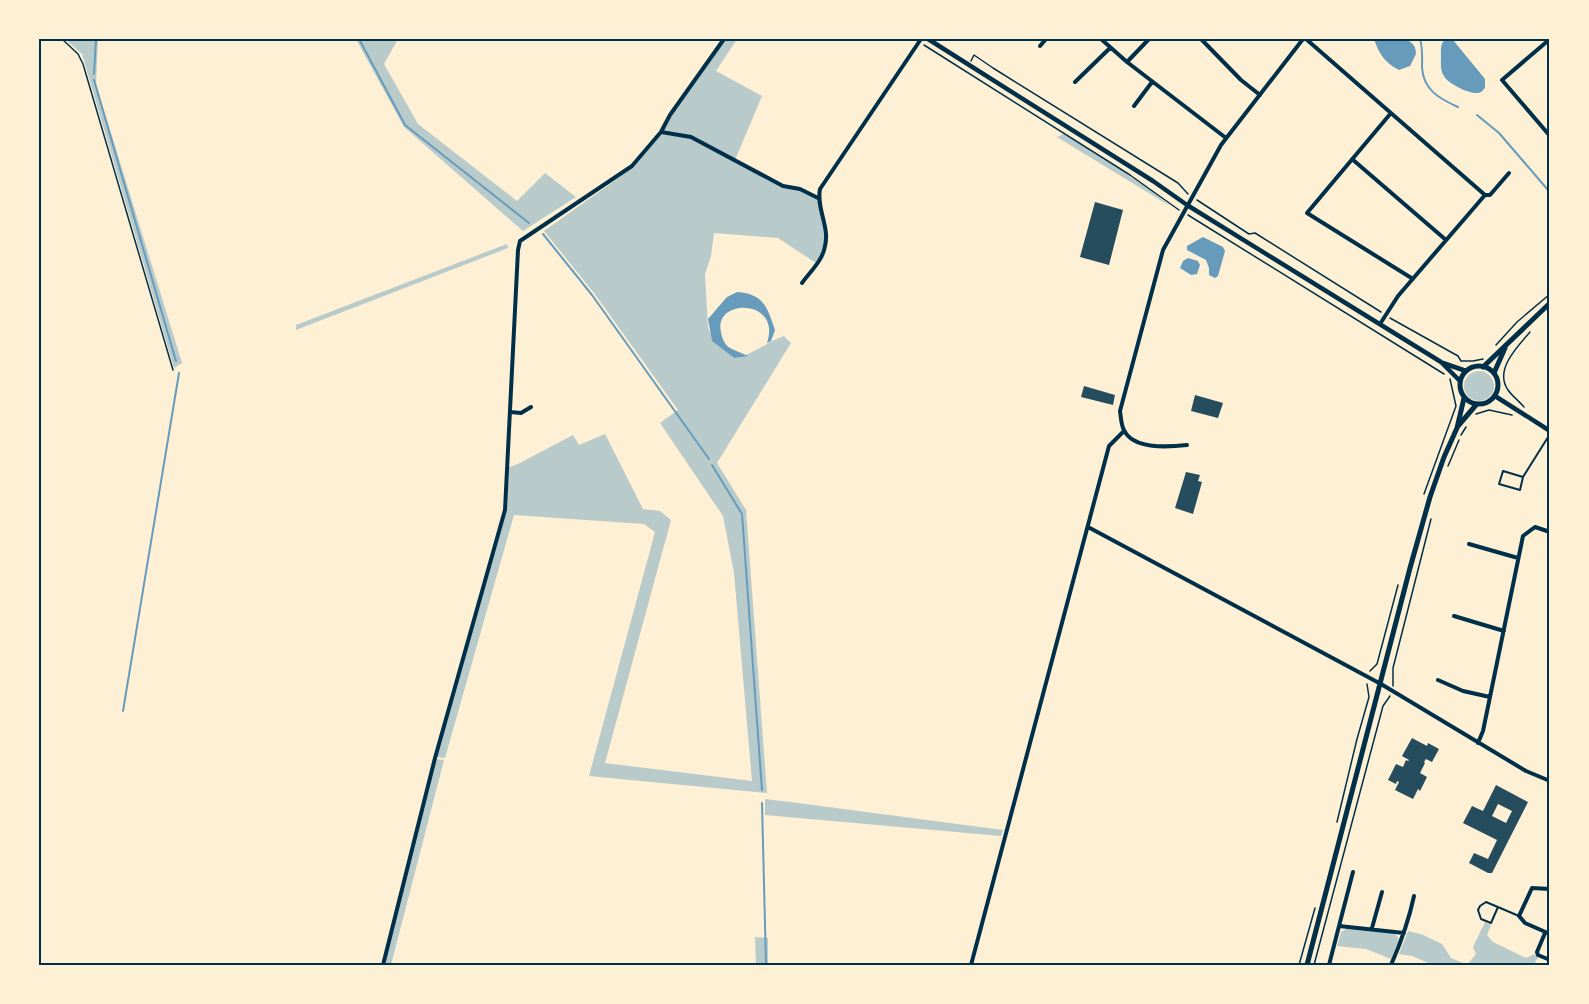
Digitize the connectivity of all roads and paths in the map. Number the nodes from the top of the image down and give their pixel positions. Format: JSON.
{"nodes":[{"id":1,"x":62,"y":39,"type":"edge"},
{"id":2,"x":724,"y":39,"type":"edge"},
{"id":3,"x":928,"y":39,"type":"edge"},
{"id":4,"x":1046,"y":39,"type":"edge"},
{"id":5,"x":1101,"y":39,"type":"edge"},
{"id":6,"x":1149,"y":39,"type":"edge"},
{"id":7,"x":1305,"y":39,"type":"edge"},
{"id":8,"x":920,"y":40,"type":"edge"},
{"id":9,"x":1203,"y":40,"type":"edge"},
{"id":10,"x":1548,"y":41,"type":"edge"},
{"id":11,"x":1040,"y":46,"type":"dead end"},
{"id":12,"x":1550,"y":47,"type":"edge"},
{"id":13,"x":1110,"y":48,"type":"junction"},
{"id":14,"x":1127,"y":62,"type":"junction"},
{"id":15,"x":968,"y":64,"type":"junction"},
{"id":16,"x":1075,"y":82,"type":"dead end"},
{"id":17,"x":1152,"y":82,"type":"junction"},
{"id":18,"x":1260,"y":95,"type":"junction"},
{"id":19,"x":1134,"y":106,"type":"dead end"},
{"id":20,"x":1391,"y":113,"type":"junction"},
{"id":21,"x":661,"y":132,"type":"junction"},
{"id":22,"x":1550,"y":136,"type":"edge"},
{"id":23,"x":1226,"y":138,"type":"junction"},
{"id":24,"x":1352,"y":159,"type":"junction"},
{"id":25,"x":1509,"y":173,"type":"dead end"},
{"id":26,"x":1485,"y":195,"type":"junction"},
{"id":27,"x":1192,"y":196,"type":"junction"},
{"id":28,"x":818,"y":198,"type":"junction"},
{"id":29,"x":1187,"y":205,"type":"junction"},
{"id":30,"x":1183,"y":212,"type":"junction"},
{"id":31,"x":1446,"y":240,"type":"junction"},
{"id":32,"x":1413,"y":279,"type":"junction"},
{"id":33,"x":802,"y":283,"type":"dead end"},
{"id":34,"x":1550,"y":294,"type":"edge"},
{"id":35,"x":1550,"y":303,"type":"edge"},
{"id":36,"x":1385,"y":315,"type":"junction"},
{"id":37,"x":1380,"y":324,"type":"junction"},
{"id":38,"x":1531,"y":330,"type":"dead end"},
{"id":39,"x":1507,"y":344,"type":"junction"},
{"id":40,"x":1494,"y":348,"type":"dead end"},
{"id":41,"x":1487,"y":356,"type":"dead end"},
{"id":42,"x":1441,"y":362,"type":"junction"},
{"id":43,"x":1483,"y":367,"type":"junction"},
{"id":44,"x":173,"y":370,"type":"dead end"},
{"id":45,"x":1466,"y":371,"type":"junction"},
{"id":46,"x":1494,"y":373,"type":"junction"},
{"id":47,"x":1460,"y":381,"type":"junction"},
{"id":48,"x":1495,"y":396,"type":"junction"},
{"id":49,"x":1464,"y":398,"type":"junction"},
{"id":50,"x":1476,"y":405,"type":"junction"},
{"id":51,"x":1456,"y":406,"type":"dead end"},
{"id":52,"x":531,"y":407,"type":"dead end"},
{"id":53,"x":1497,"y":411,"type":"dead end"},
{"id":54,"x":510,"y":412,"type":"junction"},
{"id":55,"x":1473,"y":416,"type":"dead end"},
{"id":56,"x":1527,"y":417,"type":"junction"},
{"id":57,"x":1469,"y":423,"type":"dead end"},
{"id":58,"x":1457,"y":428,"type":"junction"},
{"id":59,"x":1124,"y":431,"type":"junction"},
{"id":60,"x":1550,"y":433,"type":"edge"},
{"id":61,"x":1186,"y":445,"type":"dead end"},
{"id":62,"x":1447,"y":468,"type":"dead end"},
{"id":63,"x":1523,"y":477,"type":"junction"},
{"id":64,"x":1431,"y":520,"type":"dead end"},
{"id":65,"x":1088,"y":527,"type":"junction"},
{"id":66,"x":1550,"y":531,"type":"edge"},
{"id":67,"x":1469,"y":544,"type":"dead end"},
{"id":68,"x":1518,"y":558,"type":"junction"},
{"id":69,"x":1454,"y":616,"type":"dead end"},
{"id":70,"x":1504,"y":631,"type":"junction"},
{"id":71,"x":1438,"y":680,"type":"dead end"},
{"id":72,"x":1381,"y":684,"type":"junction"},
{"id":73,"x":1392,"y":691,"type":"junction"},
{"id":74,"x":1490,"y":697,"type":"junction"},
{"id":75,"x":1478,"y":743,"type":"junction"},
{"id":76,"x":1550,"y":781,"type":"edge"},
{"id":77,"x":1353,"y":872,"type":"dead end"},
{"id":78,"x":1550,"y":889,"type":"edge"},
{"id":79,"x":1382,"y":892,"type":"dead end"},
{"id":80,"x":1414,"y":896,"type":"dead end"},
{"id":81,"x":1498,"y":908,"type":"junction"},
{"id":82,"x":1519,"y":916,"type":"junction"},
{"id":83,"x":1339,"y":926,"type":"junction"},
{"id":84,"x":1372,"y":928,"type":"junction"},
{"id":85,"x":1404,"y":933,"type":"junction"},
{"id":86,"x":1547,"y":934,"type":"edge"},
{"id":87,"x":1550,"y":960,"type":"edge"},
{"id":88,"x":383,"y":965,"type":"edge"},
{"id":89,"x":971,"y":965,"type":"edge"},
{"id":90,"x":1307,"y":965,"type":"edge"},
{"id":91,"x":1314,"y":965,"type":"edge"},
{"id":92,"x":1329,"y":965,"type":"edge"},
{"id":93,"x":1391,"y":965,"type":"edge"}],
"edges":[{"from":1,"to":44,"type":"path"},
{"from":2,"to":21,"type":"street"},
{"from":3,"to":15,"type":"street"},
{"from":4,"to":11,"type":"street"},
{"from":5,"to":13,"type":"street"},
{"from":6,"to":14,"type":"street"},
{"from":7,"to":18,"type":"street"},
{"from":7,"to":20,"type":"street"},
{"from":8,"to":28,"type":"street"},
{"from":8,"to":30,"type":"path"},
{"from":9,"to":18,"type":"street"},
{"from":10,"to":12,"type":"street"},
{"from":10,"to":22,"type":"street"},
{"from":13,"to":14,"type":"street"},
{"from":13,"to":16,"type":"street"},
{"from":14,"to":17,"type":"street"},
{"from":15,"to":27,"type":"path"},
{"from":15,"to":29,"type":"street"},
{"from":17,"to":19,"type":"street"},
{"from":17,"to":23,"type":"street"},
{"from":18,"to":23,"type":"street"},
{"from":20,"to":24,"type":"street"},
{"from":20,"to":26,"type":"street"},
{"from":21,"to":28,"type":"street"},
{"from":21,"to":54,"type":"street"},
{"from":23,"to":27,"type":"street"},
{"from":24,"to":31,"type":"street"},
{"from":24,"to":32,"type":"street"},
{"from":25,"to":26,"type":"street"},
{"from":26,"to":31,"type":"street"},
{"from":27,"to":29,"type":"street"},
{"from":27,"to":36,"type":"path"},
{"from":28,"to":33,"type":"street"},
{"from":29,"to":30,"type":"street"},
{"from":29,"to":37,"type":"street"},
{"from":30,"to":51,"type":"path"},
{"from":30,"to":59,"type":"street"},
{"from":31,"to":32,"type":"street"},
{"from":32,"to":36,"type":"street"},
{"from":34,"to":40,"type":"path"},
{"from":35,"to":39,"type":"main road"},
{"from":36,"to":37,"type":"street"},
{"from":36,"to":41,"type":"path"},
{"from":37,"to":42,"type":"street"},
{"from":38,"to":56,"type":"path"},
{"from":39,"to":43,"type":"main road"},
{"from":39,"to":46,"type":"main road"},
{"from":42,"to":45,"type":"street"},
{"from":42,"to":47,"type":"street"},
{"from":43,"to":45,"type":"main road"},
{"from":43,"to":46,"type":"main road"},
{"from":45,"to":47,"type":"main road"},
{"from":46,"to":48,"type":"main road"},
{"from":47,"to":49,"type":"main road"},
{"from":48,"to":50,"type":"main road"},
{"from":48,"to":56,"type":"street"},
{"from":49,"to":50,"type":"main road"},
{"from":49,"to":58,"type":"main road"},
{"from":50,"to":58,"type":"main road"},
{"from":52,"to":54,"type":"street"},
{"from":53,"to":55,"type":"path"},
{"from":54,"to":88,"type":"street"},
{"from":56,"to":60,"type":"street"},
{"from":57,"to":62,"type":"path"},
{"from":58,"to":72,"type":"main road"},
{"from":59,"to":61,"type":"street"},
{"from":59,"to":65,"type":"street"},
{"from":60,"to":63,"type":"lane"},
{"from":63,"to":63,"type":"lane"},
{"from":64,"to":73,"type":"path"},
{"from":65,"to":72,"type":"street"},
{"from":65,"to":89,"type":"street"},
{"from":66,"to":68,"type":"street"},
{"from":67,"to":68,"type":"street"},
{"from":68,"to":70,"type":"street"},
{"from":69,"to":70,"type":"street"},
{"from":70,"to":74,"type":"street"},
{"from":71,"to":74,"type":"street"},
{"from":72,"to":73,"type":"street"},
{"from":72,"to":90,"type":"main road"},
{"from":73,"to":75,"type":"street"},
{"from":73,"to":91,"type":"path"},
{"from":74,"to":75,"type":"street"},
{"from":75,"to":76,"type":"street"},
{"from":77,"to":83,"type":"street"},
{"from":78,"to":82,"type":"street"},
{"from":79,"to":84,"type":"street"},
{"from":80,"to":85,"type":"street"},
{"from":81,"to":81,"type":"lane"},
{"from":81,"to":82,"type":"lane"},
{"from":82,"to":86,"type":"street"},
{"from":83,"to":84,"type":"street"},
{"from":83,"to":92,"type":"street"},
{"from":84,"to":85,"type":"street"},
{"from":85,"to":93,"type":"street"},
{"from":86,"to":87,"type":"street"}]}
